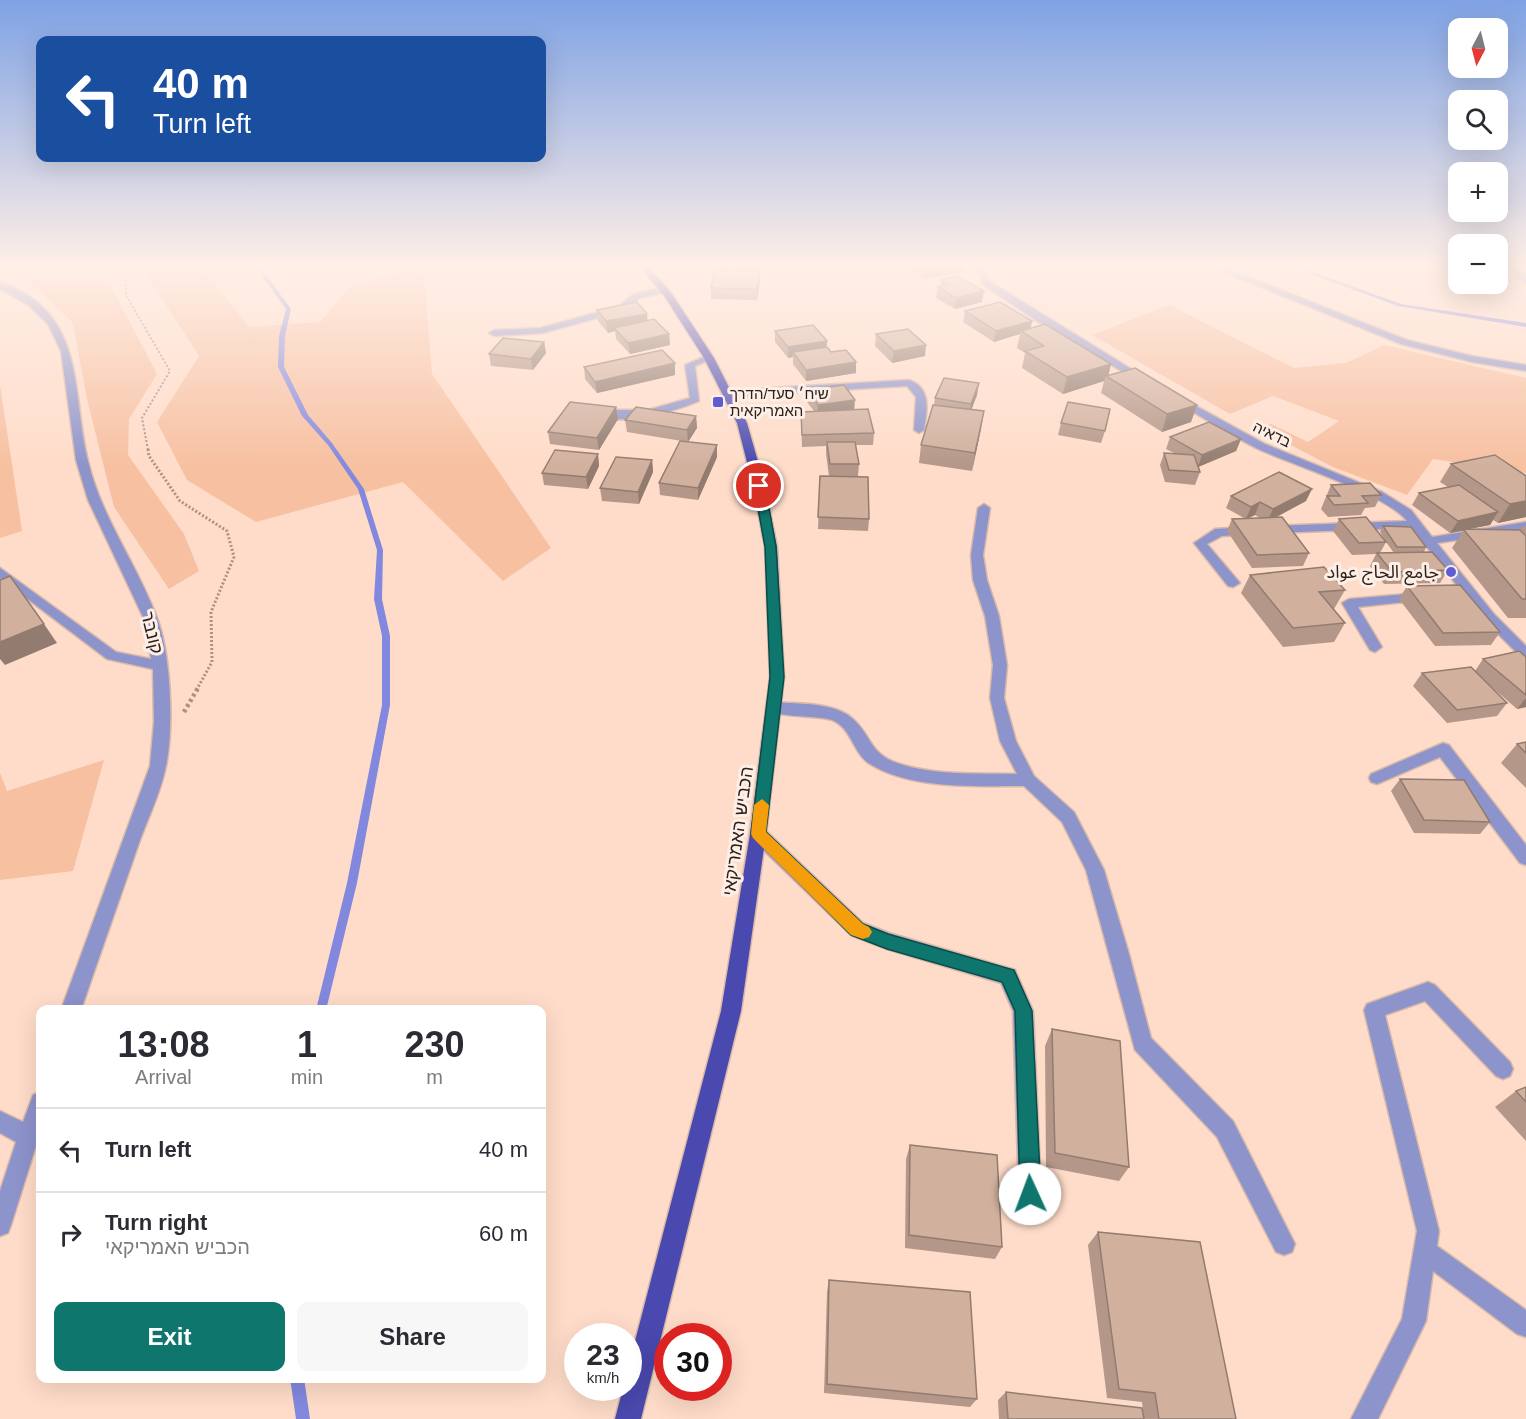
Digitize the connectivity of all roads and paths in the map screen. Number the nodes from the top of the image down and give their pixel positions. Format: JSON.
{"nodes":[{"id":1,"x":58,"y":334,"type":"edge"},
{"id":2,"x":149,"y":334,"type":"edge"},
{"id":3,"x":694,"y":334,"type":"edge"},
{"id":4,"x":1065,"y":334,"type":"edge"},
{"id":5,"x":1384,"y":334,"type":"edge"},
{"id":6,"x":710,"y":358,"type":"junction"},
{"id":7,"x":1526,"y":368,"type":"edge"},
{"id":8,"x":731,"y":397,"type":"junction"},
{"id":9,"x":585,"y":411,"type":"edge"},
{"id":10,"x":919,"y":430,"type":"dead end"},
{"id":11,"x":984,"y":508,"type":"dead end"},
{"id":12,"x":1415,"y":524,"type":"junction"},
{"id":13,"x":1526,"y":526,"type":"edge"},
{"id":14,"x":1428,"y":541,"type":"junction"},
{"id":15,"x":0,"y":573,"type":"edge"},
{"id":16,"x":1233,"y":583,"type":"dead end"},
{"id":17,"x":1470,"y":593,"type":"junction"},
{"id":18,"x":1375,"y":647,"type":"dead end"},
{"id":19,"x":1526,"y":654,"type":"edge"},
{"id":20,"x":159,"y":665,"type":"junction"},
{"id":21,"x":773,"y":708,"type":"junction"},
{"id":22,"x":180,"y":720,"type":"dead end"},
{"id":23,"x":1377,"y":778,"type":"dead end"},
{"id":24,"x":1028,"y":780,"type":"junction"},
{"id":25,"x":758,"y":834,"type":"junction"},
{"id":26,"x":1526,"y":858,"type":"edge"},
{"id":27,"x":73,"y":1005,"type":"edge"},
{"id":28,"x":1503,"y":1069,"type":"dead end"},
{"id":29,"x":36,"y":1115,"type":"edge"},
{"id":30,"x":0,"y":1122,"type":"edge"},
{"id":31,"x":29,"y":1137,"type":"junction"},
{"id":32,"x":1030,"y":1194,"type":"dead end"},
{"id":33,"x":0,"y":1225,"type":"edge"},
{"id":34,"x":1284,"y":1244,"type":"dead end"},
{"id":35,"x":1425,"y":1251,"type":"junction"},
{"id":36,"x":1526,"y":1325,"type":"edge"},
{"id":37,"x":628,"y":1419,"type":"edge"},
{"id":38,"x":1364,"y":1419,"type":"edge"}],
"edges":[{"from":1,"to":20,"type":"street","name":"קונבר"},
{"from":2,"to":22,"type":"path"},
{"from":3,"to":6,"type":"main road","name":"הכביש האמריקאי"},
{"from":4,"to":12,"type":"street","name":"בדאיה"},
{"from":5,"to":7,"type":"street"},
{"from":6,"to":8,"type":"main road","name":"הכביש האמריקאי"},
{"from":6,"to":9,"type":"street"},
{"from":8,"to":10,"type":"street"},
{"from":8,"to":21,"type":"main road","name":"הכביש האמריקאי"},
{"from":11,"to":24,"type":"street"},
{"from":12,"to":14,"type":"street","name":"בדאיה"},
{"from":12,"to":16,"type":"street"},
{"from":13,"to":14,"type":"street"},
{"from":14,"to":17,"type":"street","name":"בדאיה"},
{"from":15,"to":20,"type":"street"},
{"from":17,"to":18,"type":"street"},
{"from":17,"to":19,"type":"street","name":"בדאיה"},
{"from":20,"to":27,"type":"street","name":"קונבר"},
{"from":21,"to":24,"type":"street"},
{"from":21,"to":25,"type":"main road","name":"הכביש האמריקאי"},
{"from":23,"to":26,"type":"street"},
{"from":24,"to":34,"type":"street"},
{"from":25,"to":32,"type":"street"},
{"from":25,"to":37,"type":"main road","name":"הכביש האמריקאי"},
{"from":28,"to":35,"type":"street"},
{"from":29,"to":31,"type":"street"},
{"from":30,"to":31,"type":"street"},
{"from":31,"to":33,"type":"street"},
{"from":35,"to":36,"type":"street"},
{"from":35,"to":38,"type":"street"}]}
